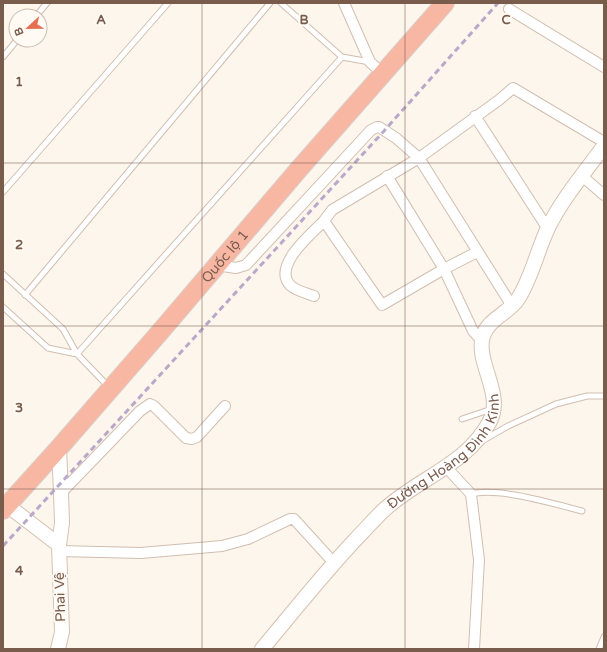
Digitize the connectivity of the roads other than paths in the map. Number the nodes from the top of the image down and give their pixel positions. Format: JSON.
{"nodes":[{"id":1,"x":168,"y":3,"type":"edge"},
{"id":2,"x":270,"y":3,"type":"edge"},
{"id":3,"x":281,"y":3,"type":"edge"},
{"id":4,"x":344,"y":3,"type":"edge"},
{"id":5,"x":445,"y":3,"type":"edge"},
{"id":6,"x":509,"y":9,"type":"dead end"},
{"id":7,"x":10,"y":48,"type":"edge"},
{"id":8,"x":3,"y":57,"type":"edge"},
{"id":9,"x":342,"y":57,"type":"junction"},
{"id":10,"x":370,"y":62,"type":"junction"},
{"id":11,"x":604,"y":67,"type":"edge"},
{"id":12,"x":383,"y":74,"type":"junction"},
{"id":13,"x":475,"y":116,"type":"junction"},
{"id":14,"x":604,"y":142,"type":"edge"},
{"id":15,"x":604,"y":146,"type":"edge"},
{"id":16,"x":419,"y":158,"type":"junction"},
{"id":17,"x":387,"y":176,"type":"junction"},
{"id":18,"x":582,"y":176,"type":"junction"},
{"id":19,"x":3,"y":192,"type":"edge"},
{"id":20,"x":604,"y":195,"type":"edge"},
{"id":21,"x":324,"y":221,"type":"junction"},
{"id":22,"x":548,"y":229,"type":"junction"},
{"id":23,"x":477,"y":252,"type":"junction"},
{"id":24,"x":216,"y":265,"type":"junction"},
{"id":25,"x":444,"y":269,"type":"junction"},
{"id":26,"x":3,"y":274,"type":"edge"},
{"id":27,"x":26,"y":295,"type":"junction"},
{"id":28,"x":314,"y":296,"type":"dead end"},
{"id":29,"x":512,"y":306,"type":"junction"},
{"id":30,"x":3,"y":307,"type":"edge"},
{"id":31,"x":482,"y":341,"type":"junction"},
{"id":32,"x":77,"y":354,"type":"junction"},
{"id":33,"x":111,"y":389,"type":"junction"},
{"id":34,"x":604,"y":396,"type":"edge"},
{"id":35,"x":225,"y":406,"type":"dead end"},
{"id":36,"x":493,"y":409,"type":"junction"},
{"id":37,"x":462,"y":418,"type":"dead end"},
{"id":38,"x":59,"y":448,"type":"junction"},
{"id":39,"x":471,"y":448,"type":"junction"},
{"id":40,"x":446,"y":468,"type":"junction"},
{"id":41,"x":61,"y":493,"type":"junction"},
{"id":42,"x":472,"y":494,"type":"junction"},
{"id":43,"x":4,"y":505,"type":"edge"},
{"id":44,"x":582,"y":511,"type":"dead end"},
{"id":45,"x":59,"y":548,"type":"junction"},
{"id":46,"x":334,"y":562,"type":"junction"},
{"id":47,"x":604,"y":637,"type":"edge"},
{"id":48,"x":58,"y":649,"type":"edge"},
{"id":49,"x":262,"y":649,"type":"edge"},
{"id":50,"x":474,"y":649,"type":"edge"},
{"id":51,"x":599,"y":649,"type":"edge"}],
"edges":[{"from":1,"to":19,"type":"lane"},
{"from":2,"to":27,"type":"lane"},
{"from":3,"to":9,"type":"lane"},
{"from":4,"to":10,"type":"street"},
{"from":5,"to":12,"type":"highway","name":"Quốc lộ 1"},
{"from":6,"to":11,"type":"street"},
{"from":7,"to":8,"type":"lane"},
{"from":9,"to":10,"type":"lane"},
{"from":9,"to":32,"type":"lane"},
{"from":10,"to":12,"type":"street"},
{"from":12,"to":24,"type":"highway","name":"Quốc lộ 1"},
{"from":13,"to":14,"type":"street"},
{"from":13,"to":16,"type":"street"},
{"from":13,"to":22,"type":"street"},
{"from":15,"to":18,"type":"street"},
{"from":16,"to":17,"type":"street"},
{"from":16,"to":23,"type":"street"},
{"from":16,"to":24,"type":"street"},
{"from":17,"to":21,"type":"street"},
{"from":17,"to":25,"type":"street"},
{"from":18,"to":20,"type":"street"},
{"from":18,"to":22,"type":"street"},
{"from":21,"to":25,"type":"street"},
{"from":21,"to":28,"type":"street"},
{"from":22,"to":29,"type":"street"},
{"from":23,"to":25,"type":"street"},
{"from":23,"to":29,"type":"street"},
{"from":24,"to":33,"type":"highway","name":"Quốc lộ 1"},
{"from":25,"to":31,"type":"street"},
{"from":26,"to":27,"type":"lane"},
{"from":27,"to":32,"type":"lane"},
{"from":29,"to":31,"type":"street"},
{"from":30,"to":32,"type":"lane"},
{"from":31,"to":36,"type":"street","name":"Đường Hoàng Đình Kinh"},
{"from":32,"to":33,"type":"lane"},
{"from":33,"to":38,"type":"highway","name":"Quốc lộ 1"},
{"from":34,"to":39,"type":"lane"},
{"from":35,"to":41,"type":"street"},
{"from":36,"to":37,"type":"lane"},
{"from":36,"to":39,"type":"street","name":"Đường Hoàng Đình Kinh"},
{"from":38,"to":41,"type":"street","name":"Phai Vệ"},
{"from":38,"to":43,"type":"highway","name":"Quốc lộ 1"},
{"from":39,"to":40,"type":"street","name":"Đường Hoàng Đình Kinh"},
{"from":40,"to":42,"type":"street"},
{"from":40,"to":46,"type":"street","name":"Đường Hoàng Đình Kinh"},
{"from":41,"to":45,"type":"street","name":"Phai Vệ"},
{"from":42,"to":44,"type":"lane"},
{"from":42,"to":50,"type":"street"},
{"from":43,"to":45,"type":"street"},
{"from":45,"to":46,"type":"street"},
{"from":45,"to":48,"type":"street","name":"Phai Vệ"},
{"from":46,"to":49,"type":"street","name":"Đường Hoàng Đình Kinh"},
{"from":47,"to":51,"type":"lane"}]}
